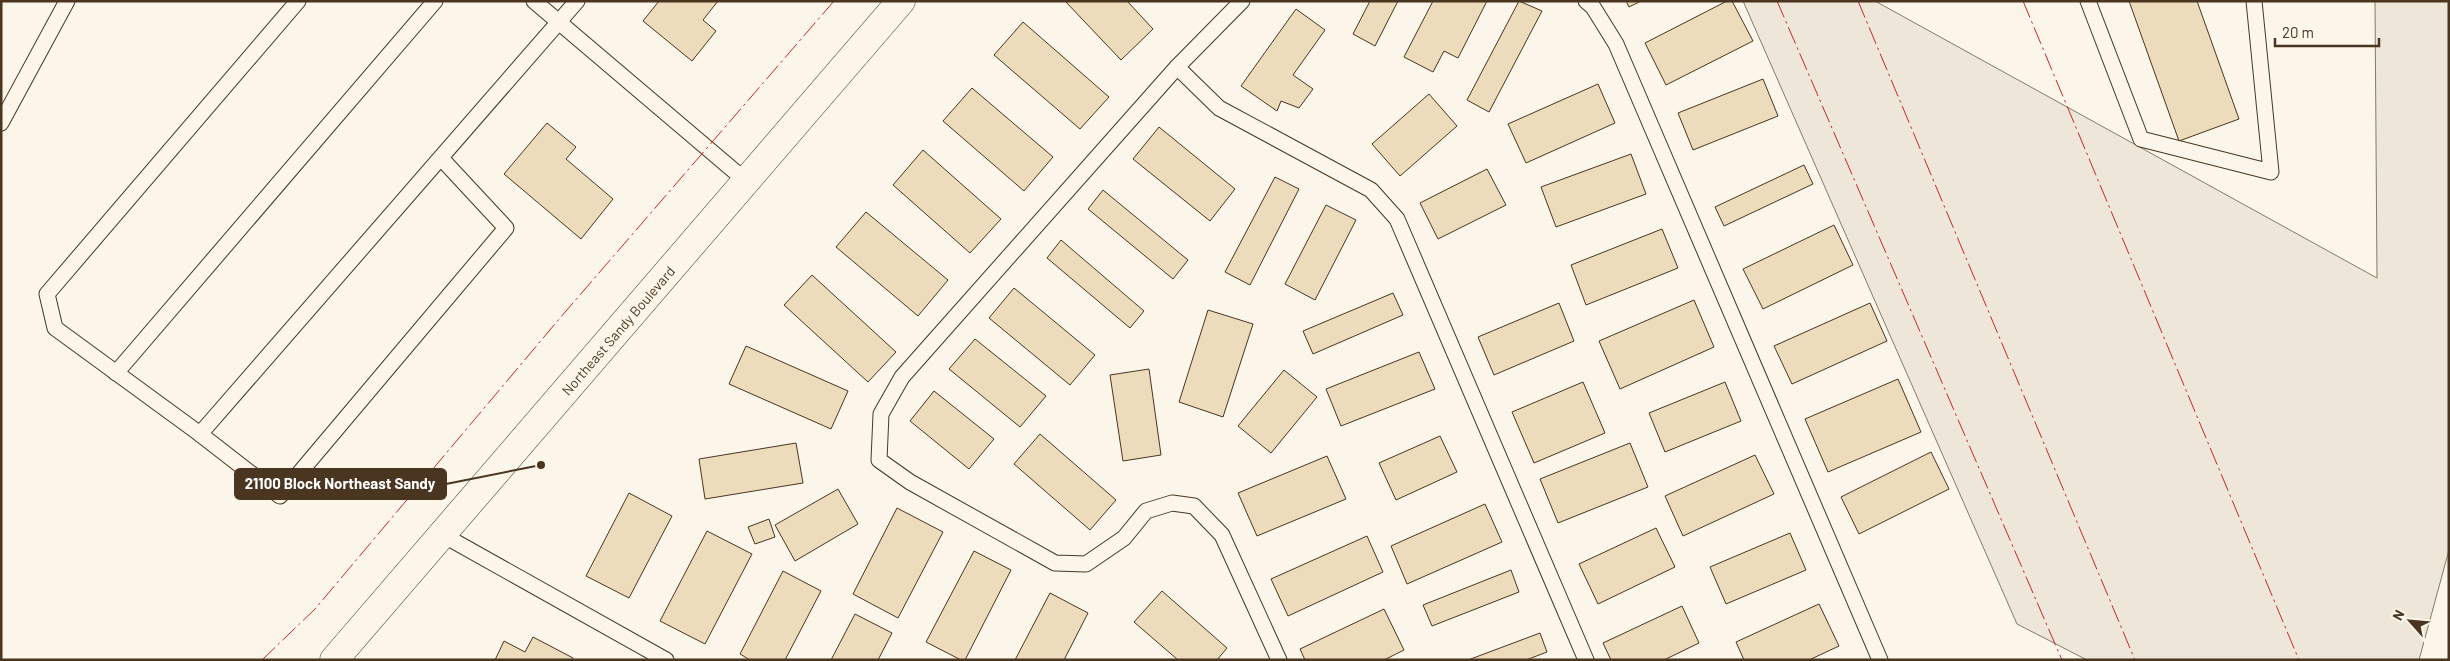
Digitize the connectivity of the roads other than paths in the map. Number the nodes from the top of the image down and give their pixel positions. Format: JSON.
{"nodes":[{"id":1,"x":67,"y":1,"type":"edge"},
{"id":2,"x":298,"y":1,"type":"edge"},
{"id":3,"x":435,"y":1,"type":"edge"},
{"id":4,"x":534,"y":1,"type":"edge"},
{"id":5,"x":576,"y":1,"type":"edge"},
{"id":6,"x":901,"y":1,"type":"edge"},
{"id":7,"x":1242,"y":1,"type":"edge"},
{"id":8,"x":1586,"y":1,"type":"edge"},
{"id":9,"x":2088,"y":1,"type":"edge"},
{"id":10,"x":2254,"y":1,"type":"edge"},
{"id":11,"x":560,"y":21,"type":"junction"},
{"id":12,"x":1177,"y":68,"type":"junction"},
{"id":13,"x":1,"y":124,"type":"edge"},
{"id":14,"x":441,"y":158,"type":"junction"},
{"id":15,"x":746,"y":181,"type":"junction"},
{"id":16,"x":116,"y":373,"type":"junction"},
{"id":17,"x":200,"y":434,"type":"junction"},
{"id":18,"x":442,"y":535,"type":"junction"},
{"id":19,"x":334,"y":660,"type":"edge"},
{"id":20,"x":666,"y":660,"type":"edge"},
{"id":21,"x":1279,"y":660,"type":"edge"},
{"id":22,"x":1586,"y":660,"type":"edge"},
{"id":23,"x":1880,"y":660,"type":"edge"}],
"edges":[{"from":1,"to":13,"type":"lane"},
{"from":2,"to":16,"type":"lane"},
{"from":3,"to":16,"type":"lane"},
{"from":4,"to":11,"type":"lane"},
{"from":5,"to":11,"type":"lane"},
{"from":6,"to":15,"type":"main road","name":"Northeast Sandy Boulevard"},
{"from":7,"to":12,"type":"lane"},
{"from":8,"to":23,"type":"lane"},
{"from":9,"to":10,"type":"lane"},
{"from":11,"to":14,"type":"lane"},
{"from":11,"to":15,"type":"lane"},
{"from":12,"to":21,"type":"lane"},
{"from":12,"to":22,"type":"lane"},
{"from":14,"to":17,"type":"lane"},
{"from":14,"to":17,"type":"lane"},
{"from":15,"to":18,"type":"main road","name":"Northeast Sandy Boulevard"},
{"from":16,"to":17,"type":"lane"},
{"from":18,"to":19,"type":"main road","name":"Northeast Sandy Boulevard"},
{"from":18,"to":20,"type":"lane"}]}
